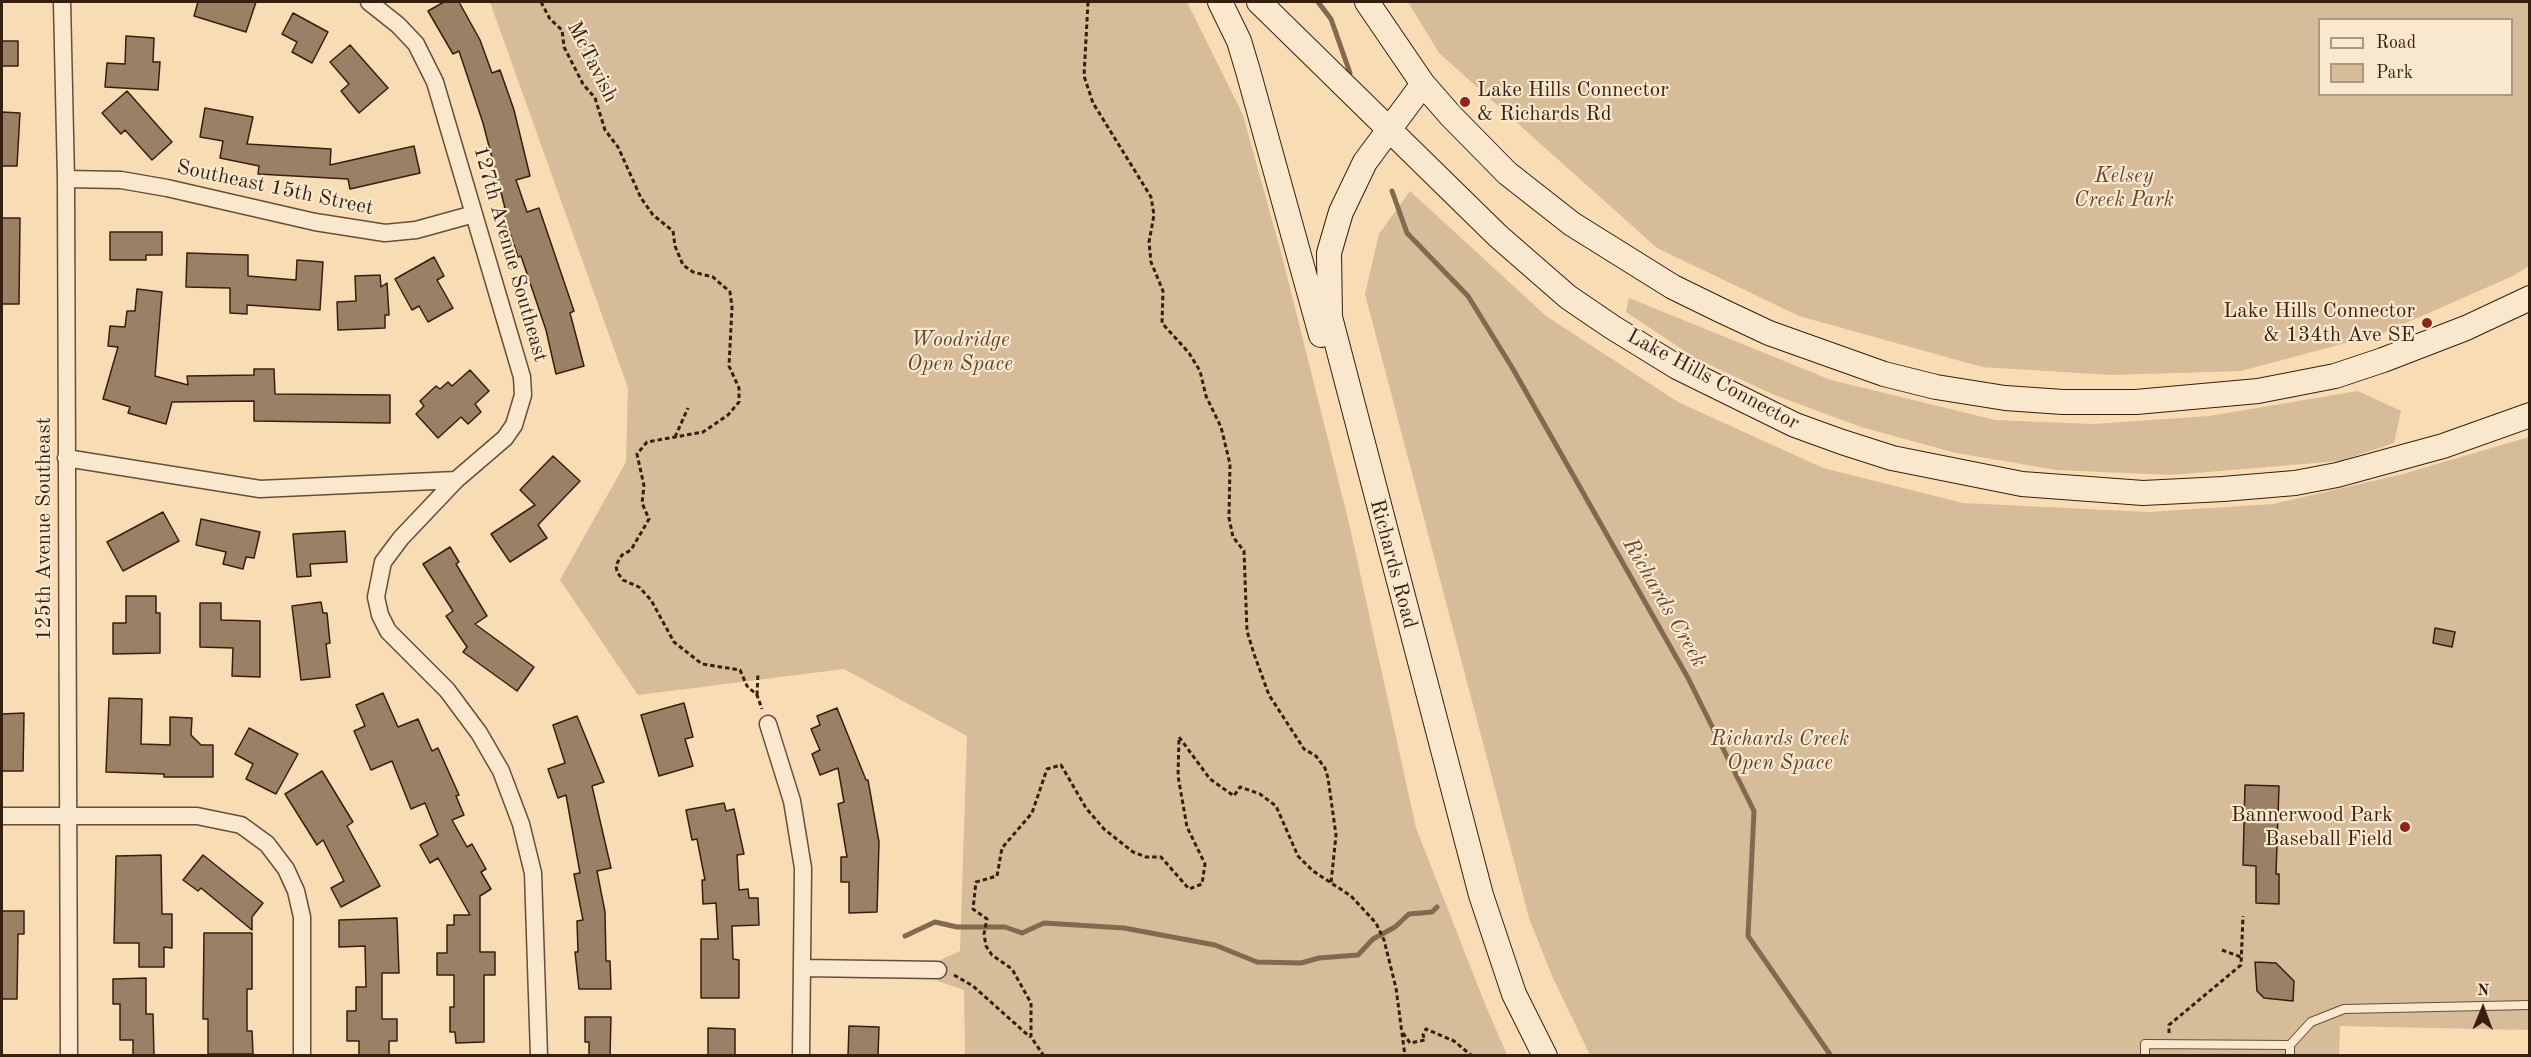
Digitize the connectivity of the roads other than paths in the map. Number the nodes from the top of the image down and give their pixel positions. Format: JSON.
{"nodes":[{"id":1,"x":62,"y":2,"type":"edge"},
{"id":2,"x":369,"y":2,"type":"edge"},
{"id":3,"x":1220,"y":2,"type":"edge"},
{"id":4,"x":1259,"y":2,"type":"edge"},
{"id":5,"x":1367,"y":2,"type":"edge"},
{"id":6,"x":1422,"y":84,"type":"junction"},
{"id":7,"x":1388,"y":129,"type":"junction"},
{"id":8,"x":66,"y":179,"type":"junction"},
{"id":9,"x":474,"y":214,"type":"junction"},
{"id":10,"x":2529,"y":298,"type":"edge"},
{"id":11,"x":2529,"y":415,"type":"edge"},
{"id":12,"x":1363,"y":448,"type":"junction"},
{"id":13,"x":66,"y":458,"type":"junction"},
{"id":14,"x":456,"y":480,"type":"junction"},
{"id":15,"x":768,"y":724,"type":"road end"},
{"id":16,"x":2,"y":816,"type":"edge"},
{"id":17,"x":68,"y":816,"type":"junction"},
{"id":18,"x":803,"y":968,"type":"junction"},
{"id":19,"x":938,"y":970,"type":"road end"},
{"id":20,"x":2529,"y":1005,"type":"edge"},
{"id":21,"x":2290,"y":1045,"type":"junction"},
{"id":22,"x":69,"y":1056,"type":"edge"},
{"id":23,"x":302,"y":1056,"type":"edge"},
{"id":24,"x":539,"y":1056,"type":"edge"},
{"id":25,"x":801,"y":1056,"type":"edge"},
{"id":26,"x":1545,"y":1056,"type":"edge"},
{"id":27,"x":2145,"y":1056,"type":"edge"},
{"id":28,"x":2290,"y":1056,"type":"edge"}],
"edges":[{"from":1,"to":8,"type":"street","name":"125th Avenue Southeast"},
{"from":2,"to":9,"type":"street","name":"127th Avenue Southeast"},
{"from":3,"to":12,"type":"main road"},
{"from":4,"to":7,"type":"main road","name":"Lake Hills Connector"},
{"from":5,"to":6,"type":"main road"},
{"from":6,"to":7,"type":"main road","name":"Richards Road"},
{"from":6,"to":10,"type":"main road"},
{"from":7,"to":11,"type":"main road","name":"Lake Hills Connector"},
{"from":7,"to":12,"type":"main road","name":"Richards Road"},
{"from":8,"to":9,"type":"street","name":"Southeast 15th Street"},
{"from":8,"to":13,"type":"street","name":"125th Avenue Southeast"},
{"from":9,"to":14,"type":"street","name":"127th Avenue Southeast"},
{"from":12,"to":26,"type":"main road","name":"Richards Road"},
{"from":13,"to":14,"type":"street"},
{"from":13,"to":17,"type":"street","name":"125th Avenue Southeast"},
{"from":14,"to":24,"type":"street","name":"127th Avenue Southeast"},
{"from":15,"to":18,"type":"street"},
{"from":16,"to":17,"type":"street"},
{"from":17,"to":22,"type":"street","name":"125th Avenue Southeast"},
{"from":17,"to":23,"type":"street"},
{"from":18,"to":19,"type":"street"},
{"from":18,"to":25,"type":"street"},
{"from":20,"to":21,"type":"lane"},
{"from":21,"to":27,"type":"lane"},
{"from":21,"to":28,"type":"lane"}]}
